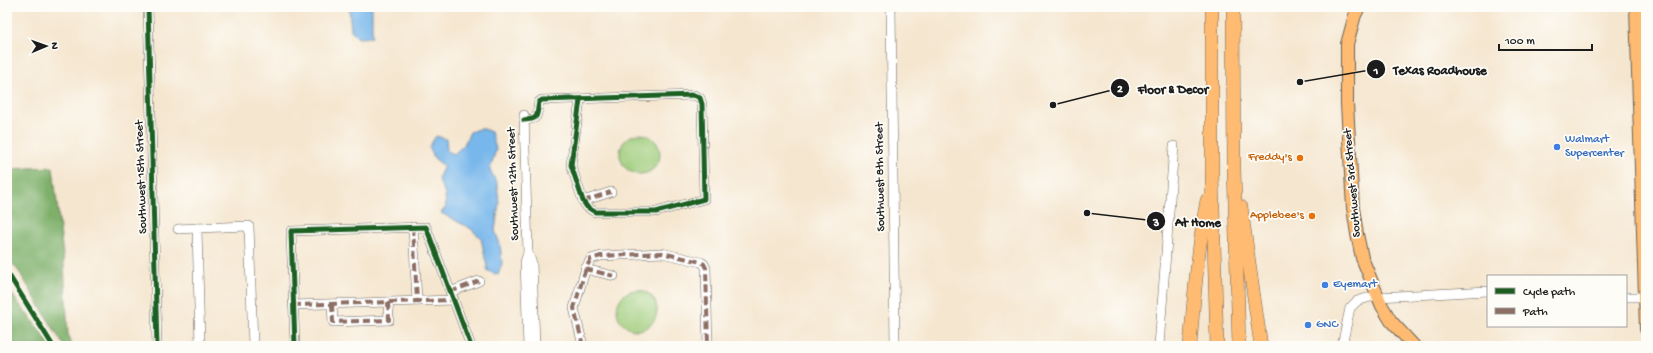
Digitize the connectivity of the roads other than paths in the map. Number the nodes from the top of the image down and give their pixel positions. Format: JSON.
{"nodes":[{"id":1,"x":148,"y":7,"type":"edge"},
{"id":2,"x":891,"y":7,"type":"edge"},
{"id":3,"x":1212,"y":7,"type":"edge"},
{"id":4,"x":1234,"y":7,"type":"edge"},
{"id":5,"x":1359,"y":7,"type":"edge"},
{"id":6,"x":1636,"y":7,"type":"edge"},
{"id":7,"x":580,"y":100,"type":"junction"},
{"id":8,"x":1174,"y":146,"type":"dead end"},
{"id":9,"x":1234,"y":168,"type":"junction"},
{"id":10,"x":1212,"y":174,"type":"junction"},
{"id":11,"x":611,"y":192,"type":"dead end"},
{"id":12,"x":583,"y":201,"type":"junction"},
{"id":13,"x":413,"y":227,"type":"junction"},
{"id":14,"x":197,"y":228,"type":"junction"},
{"id":15,"x":178,"y":229,"type":"dead end"},
{"id":16,"x":528,"y":253,"type":"junction"},
{"id":17,"x":585,"y":270,"type":"junction"},
{"id":18,"x":614,"y":276,"type":"dead end"},
{"id":19,"x":479,"y":281,"type":"dead end"},
{"id":20,"x":1487,"y":291,"type":"edge"},
{"id":21,"x":452,"y":296,"type":"junction"},
{"id":22,"x":1377,"y":296,"type":"junction"},
{"id":23,"x":1627,"y":297,"type":"edge"},
{"id":24,"x":1645,"y":297,"type":"edge"},
{"id":25,"x":417,"y":301,"type":"junction"},
{"id":26,"x":388,"y":302,"type":"junction"},
{"id":27,"x":332,"y":304,"type":"junction"},
{"id":28,"x":293,"y":305,"type":"junction"},
{"id":29,"x":1646,"y":329,"type":"edge"},
{"id":30,"x":472,"y":345,"type":"edge"},
{"id":31,"x":157,"y":346,"type":"edge"},
{"id":32,"x":200,"y":346,"type":"edge"},
{"id":33,"x":253,"y":346,"type":"edge"},
{"id":34,"x":295,"y":346,"type":"edge"},
{"id":35,"x":528,"y":346,"type":"edge"},
{"id":36,"x":535,"y":346,"type":"edge"},
{"id":37,"x":583,"y":346,"type":"edge"},
{"id":38,"x":708,"y":346,"type":"edge"},
{"id":39,"x":895,"y":346,"type":"edge"},
{"id":40,"x":1159,"y":346,"type":"edge"},
{"id":41,"x":1190,"y":346,"type":"edge"},
{"id":42,"x":1217,"y":346,"type":"edge"},
{"id":43,"x":1239,"y":346,"type":"edge"},
{"id":44,"x":1261,"y":346,"type":"edge"},
{"id":45,"x":1342,"y":346,"type":"edge"},
{"id":46,"x":1414,"y":346,"type":"edge"}],
"edges":[{"from":1,"to":31,"type":"street","name":"Southwest 15th Street"},
{"from":2,"to":39,"type":"street","name":"Southwest 8th Street"},
{"from":3,"to":10,"type":"highway"},
{"from":4,"to":9,"type":"highway"},
{"from":5,"to":22,"type":"main road","name":"Southwest 3rd Street"},
{"from":6,"to":24,"type":"main road"},
{"from":7,"to":12,"type":"street"},
{"from":7,"to":12,"type":"street"},
{"from":7,"to":16,"type":"street","name":"Southwest 12th Street"},
{"from":8,"to":40,"type":"street"},
{"from":9,"to":43,"type":"highway"},
{"from":9,"to":44,"type":"highway"},
{"from":10,"to":41,"type":"highway"},
{"from":10,"to":42,"type":"highway"},
{"from":11,"to":12,"type":"street"},
{"from":13,"to":21,"type":"street"},
{"from":13,"to":25,"type":"street"},
{"from":13,"to":28,"type":"street"},
{"from":14,"to":15,"type":"street"},
{"from":14,"to":32,"type":"street"},
{"from":14,"to":33,"type":"street"},
{"from":16,"to":35,"type":"street","name":"Southwest 12th Street"},
{"from":16,"to":36,"type":"street","name":"Southwest 12th Street"},
{"from":17,"to":18,"type":"street"},
{"from":17,"to":37,"type":"street"},
{"from":17,"to":38,"type":"street"},
{"from":19,"to":21,"type":"street"},
{"from":20,"to":22,"type":"street"},
{"from":21,"to":25,"type":"street"},
{"from":21,"to":30,"type":"street"},
{"from":22,"to":45,"type":"street"},
{"from":22,"to":46,"type":"main road","name":"Southwest 3rd Street"},
{"from":23,"to":24,"type":"street"},
{"from":24,"to":29,"type":"main road"},
{"from":25,"to":26,"type":"street"},
{"from":26,"to":27,"type":"street"},
{"from":26,"to":27,"type":"street"},
{"from":27,"to":28,"type":"street"},
{"from":28,"to":34,"type":"street"}]}
